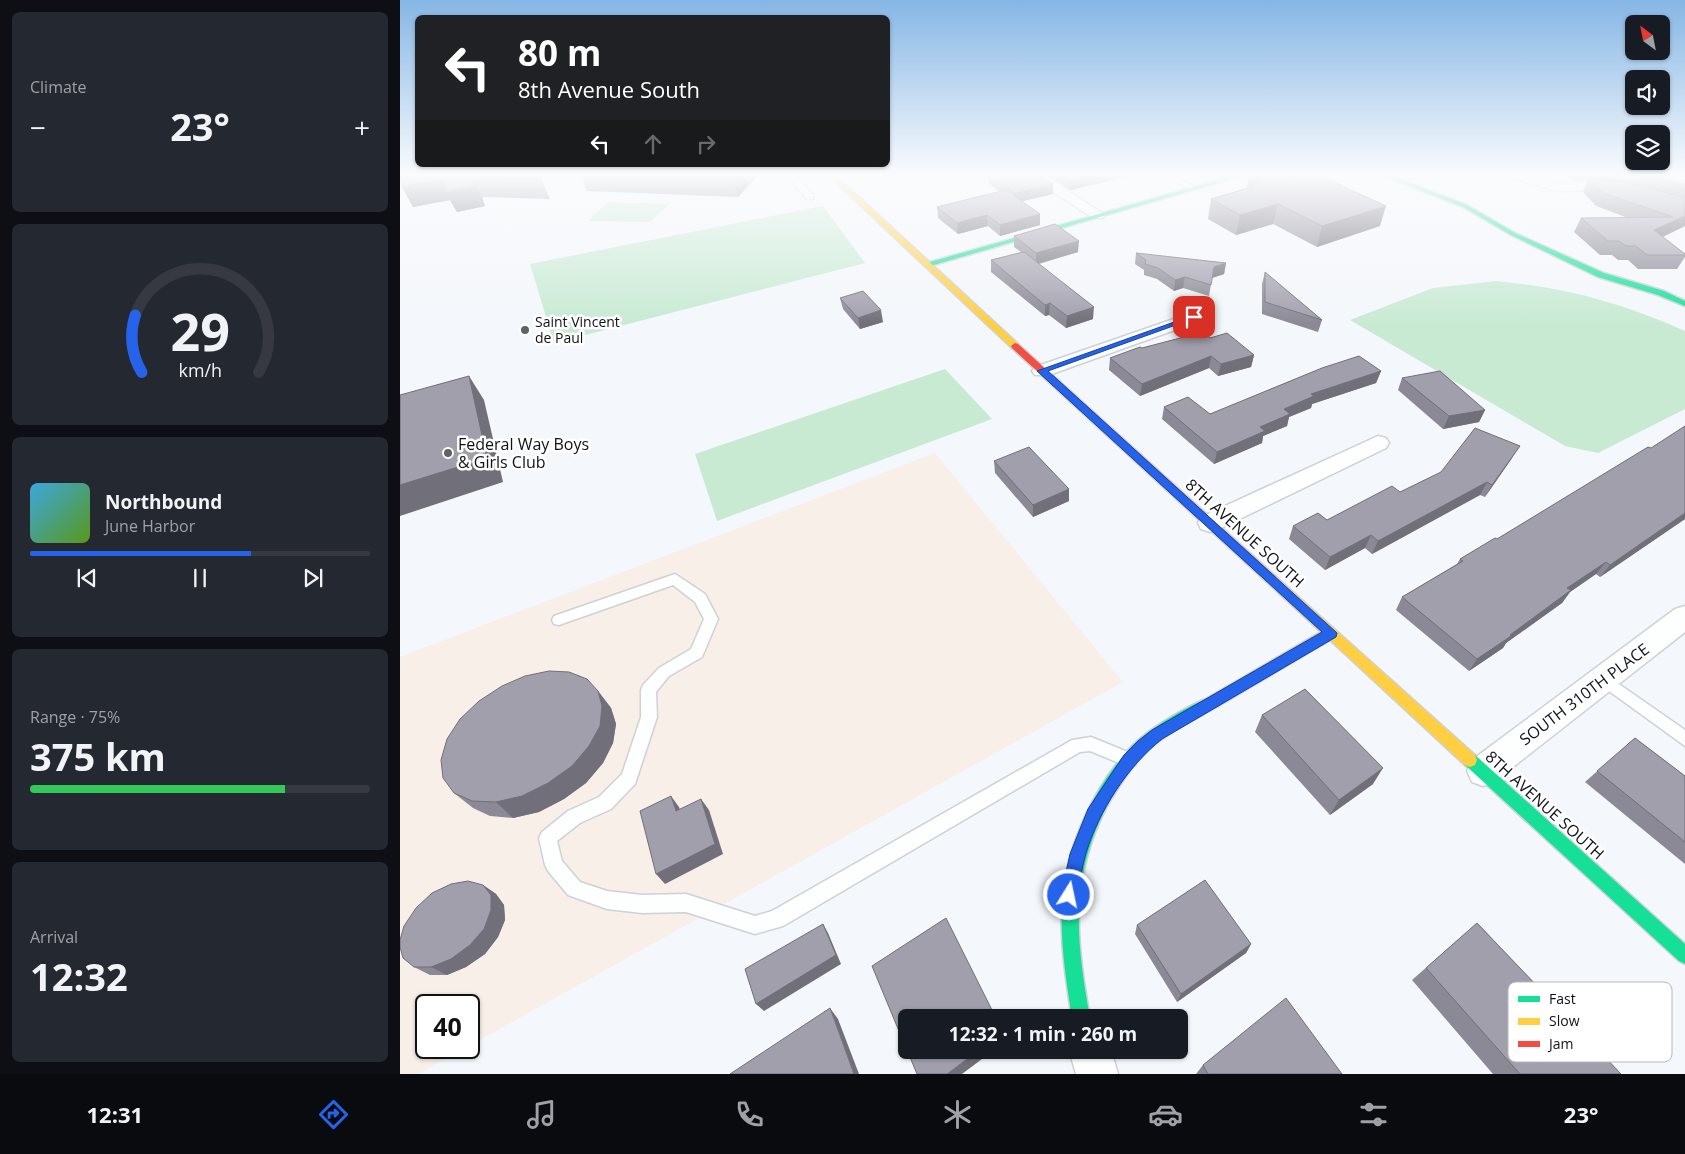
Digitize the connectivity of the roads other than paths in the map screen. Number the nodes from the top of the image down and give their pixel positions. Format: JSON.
{"nodes":[{"id":1,"x":884,"y":224,"type":"edge"},
{"id":2,"x":1066,"y":224,"type":"edge"},
{"id":3,"x":1496,"y":224,"type":"edge"},
{"id":4,"x":927,"y":264,"type":"junction"},
{"id":5,"x":1685,"y":304,"type":"edge"},
{"id":6,"x":1194,"y":317,"type":"dead end"},
{"id":7,"x":1042,"y":371,"type":"junction"},
{"id":8,"x":1378,"y":443,"type":"dead end"},
{"id":9,"x":1210,"y":523,"type":"junction"},
{"id":10,"x":1685,"y":617,"type":"edge"},
{"id":11,"x":558,"y":620,"type":"dead end"},
{"id":12,"x":1331,"y":633,"type":"junction"},
{"id":13,"x":1603,"y":679,"type":"junction"},
{"id":14,"x":1685,"y":739,"type":"edge"},
{"id":15,"x":1129,"y":760,"type":"junction"},
{"id":16,"x":1483,"y":771,"type":"junction"},
{"id":17,"x":1685,"y":955,"type":"edge"},
{"id":18,"x":1079,"y":1009,"type":"edge"},
{"id":19,"x":1093,"y":1059,"type":"edge"},
{"id":20,"x":1097,"y":1074,"type":"edge"}],
"edges":[{"from":1,"to":4,"type":"street","name":"8TH AVENUE SOUTH"},
{"from":2,"to":4,"type":"street"},
{"from":3,"to":5,"type":"street"},
{"from":4,"to":7,"type":"street","name":"8TH AVENUE SOUTH"},
{"from":6,"to":7,"type":"street"},
{"from":7,"to":9,"type":"street","name":"8TH AVENUE SOUTH"},
{"from":8,"to":9,"type":"street"},
{"from":9,"to":12,"type":"street","name":"8TH AVENUE SOUTH"},
{"from":10,"to":13,"type":"street","name":"SOUTH 310TH PLACE"},
{"from":11,"to":15,"type":"lane"},
{"from":12,"to":15,"type":"street"},
{"from":12,"to":16,"type":"street","name":"8TH AVENUE SOUTH"},
{"from":13,"to":14,"type":"lane"},
{"from":13,"to":16,"type":"street","name":"SOUTH 310TH PLACE"},
{"from":15,"to":18,"type":"street"},
{"from":16,"to":17,"type":"street","name":"8TH AVENUE SOUTH"},
{"from":19,"to":20,"type":"street"}]}
